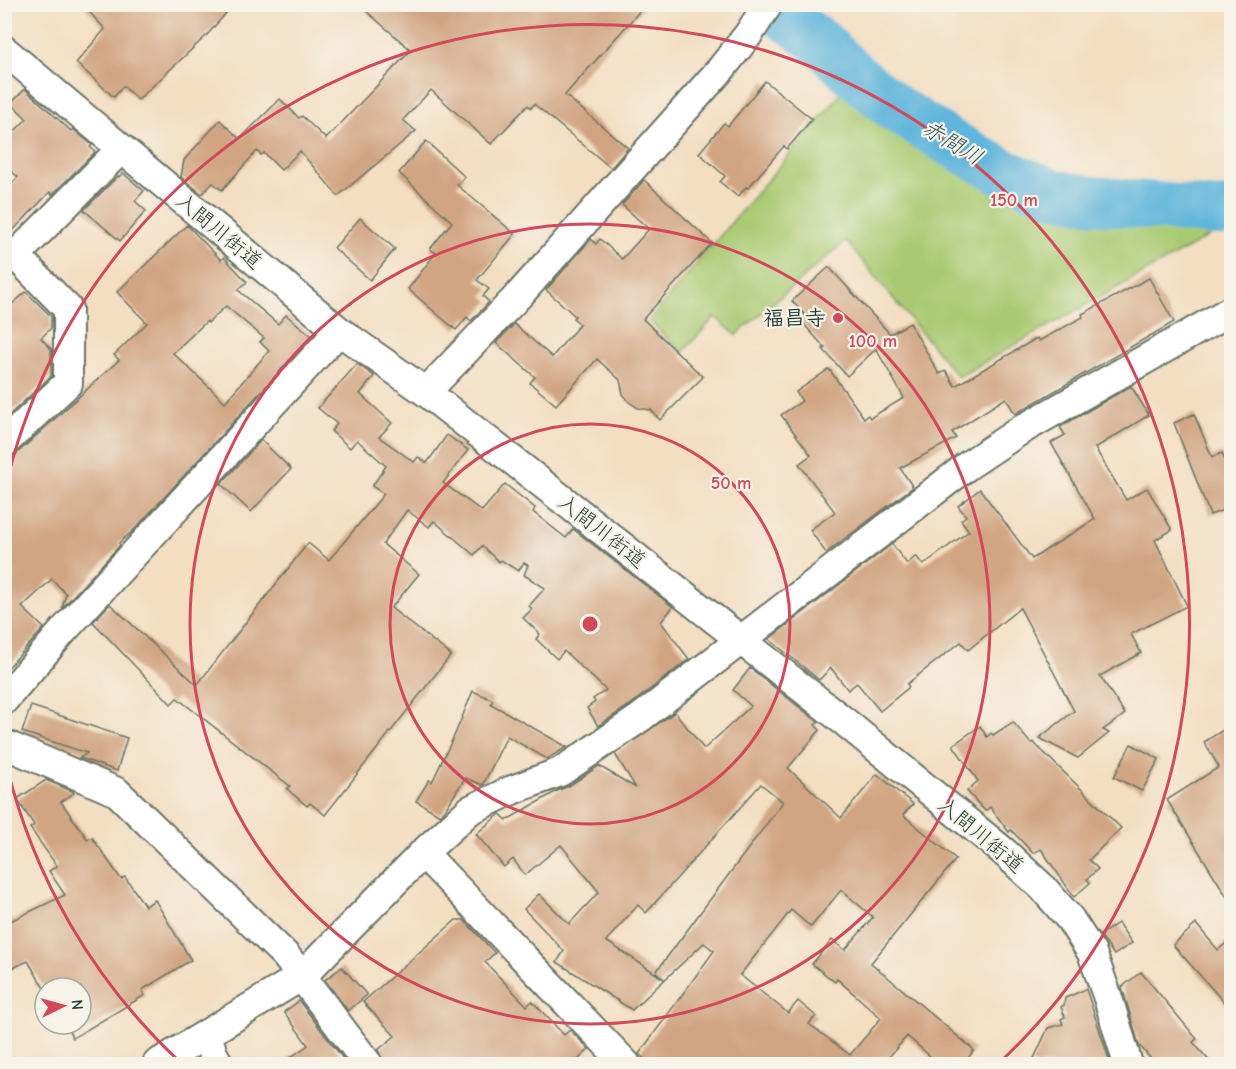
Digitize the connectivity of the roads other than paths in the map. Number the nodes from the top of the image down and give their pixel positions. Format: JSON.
{"nodes":[{"id":1,"x":767,"y":6,"type":"dead end"},
{"id":2,"x":4,"y":50,"type":"edge"},
{"id":3,"x":121,"y":148,"type":"junction"},
{"id":4,"x":1232,"y":310,"type":"edge"},
{"id":5,"x":339,"y":331,"type":"junction"},
{"id":6,"x":426,"y":392,"type":"junction"},
{"id":7,"x":4,"y":443,"type":"edge"},
{"id":8,"x":740,"y":639,"type":"junction"},
{"id":9,"x":4,"y":700,"type":"edge"},
{"id":10,"x":4,"y":744,"type":"edge"},
{"id":11,"x":423,"y":853,"type":"junction"},
{"id":12,"x":302,"y":976,"type":"junction"},
{"id":13,"x":207,"y":1034,"type":"junction"},
{"id":14,"x":157,"y":1065,"type":"edge"},
{"id":15,"x":219,"y":1065,"type":"edge"},
{"id":16,"x":368,"y":1065,"type":"edge"},
{"id":17,"x":626,"y":1065,"type":"edge"},
{"id":18,"x":1128,"y":1065,"type":"edge"}],
"edges":[{"from":1,"to":6,"type":"street"},
{"from":2,"to":3,"type":"street","name":"入間川街道"},
{"from":3,"to":5,"type":"street","name":"入間川街道"},
{"from":3,"to":7,"type":"street"},
{"from":4,"to":8,"type":"street"},
{"from":5,"to":6,"type":"street","name":"入間川街道"},
{"from":5,"to":9,"type":"street"},
{"from":6,"to":8,"type":"street","name":"入間川街道"},
{"from":8,"to":11,"type":"street"},
{"from":8,"to":18,"type":"street","name":"入間川街道"},
{"from":10,"to":12,"type":"street"},
{"from":11,"to":12,"type":"street"},
{"from":11,"to":17,"type":"street"},
{"from":12,"to":13,"type":"street"},
{"from":12,"to":16,"type":"street"},
{"from":13,"to":14,"type":"street"},
{"from":13,"to":15,"type":"street"}]}
